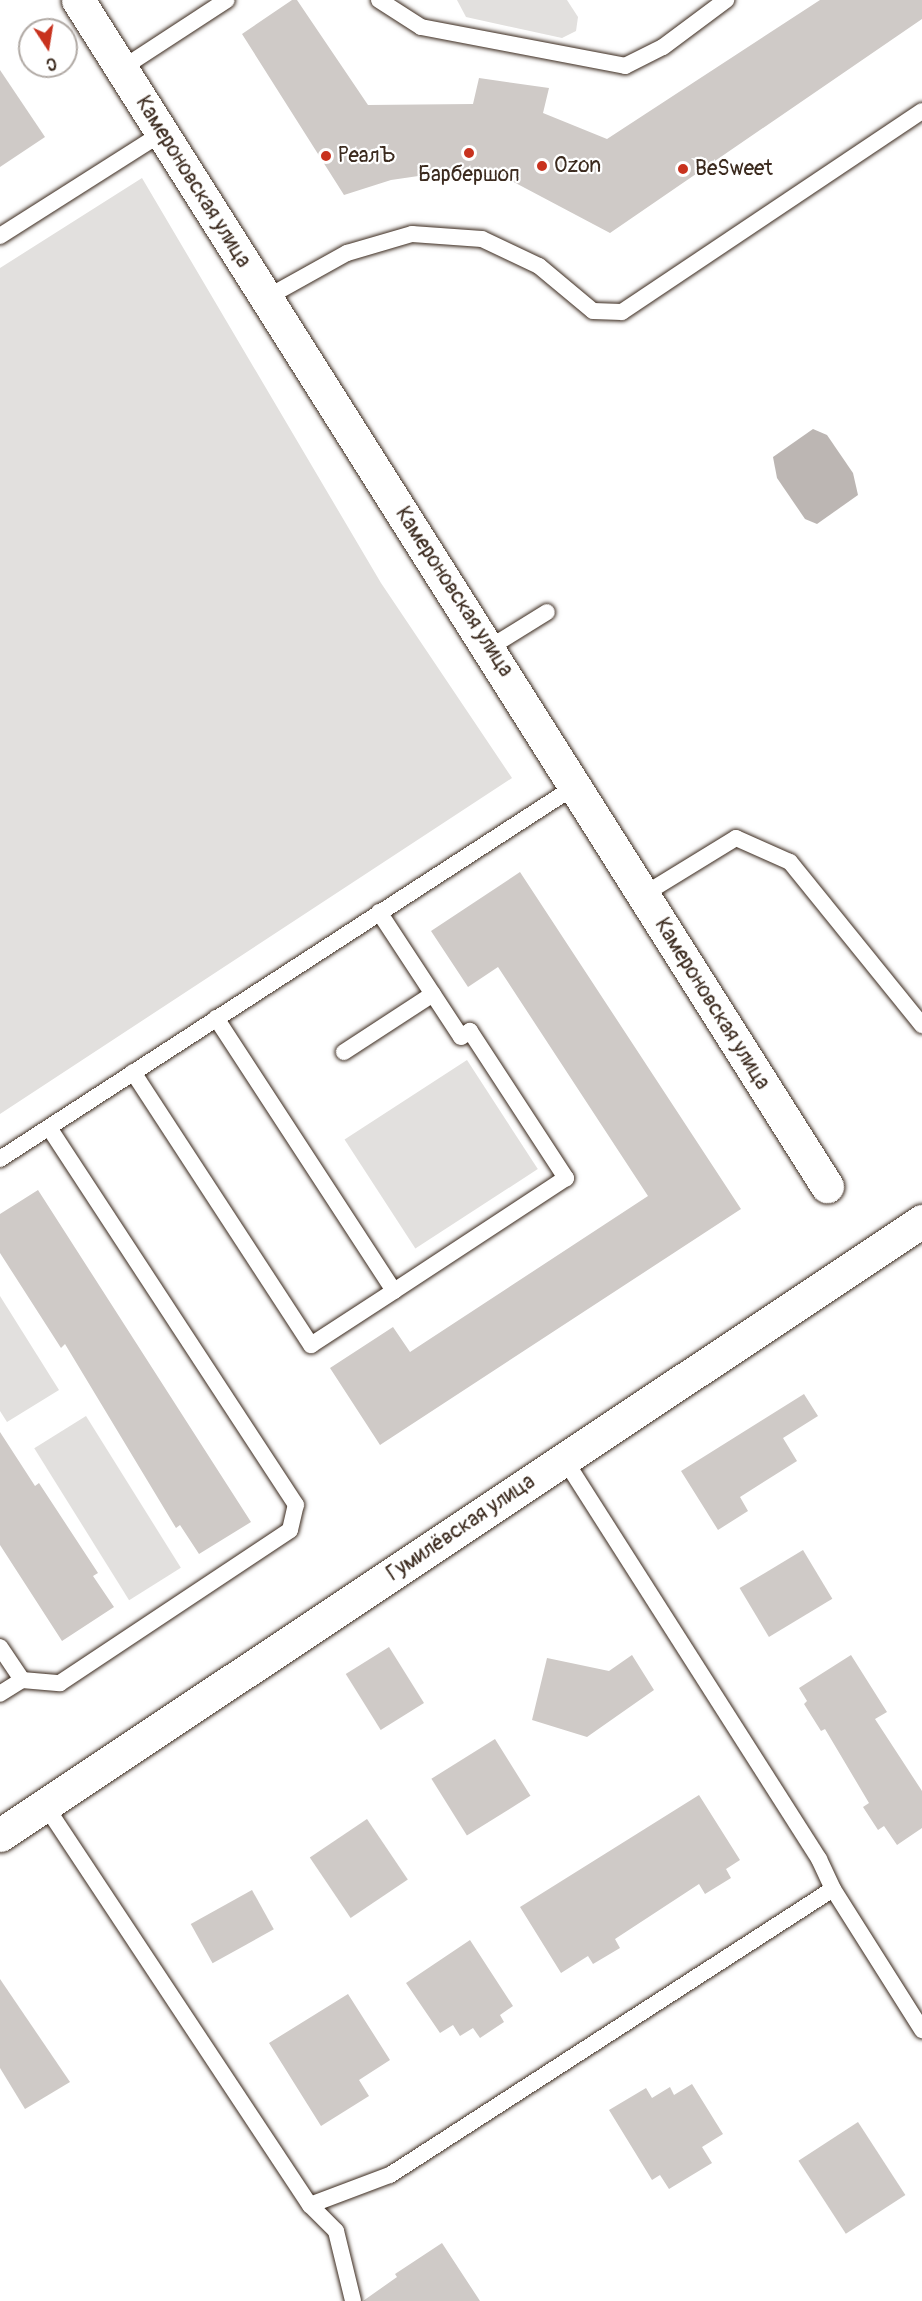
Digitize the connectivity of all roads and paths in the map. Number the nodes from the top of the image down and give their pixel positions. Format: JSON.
{"nodes":[{"id":1,"x":78,"y":0,"type":"edge"},
{"id":2,"x":227,"y":0,"type":"edge"},
{"id":3,"x":726,"y":0,"type":"edge"},
{"id":4,"x":388,"y":3,"type":"edge"},
{"id":5,"x":121,"y":69,"type":"junction"},
{"id":6,"x":922,"y":111,"type":"edge"},
{"id":7,"x":162,"y":133,"type":"junction"},
{"id":8,"x":0,"y":236,"type":"edge"},
{"id":9,"x":266,"y":298,"type":"junction"},
{"id":10,"x":547,"y":612,"type":"dead end"},
{"id":11,"x":489,"y":648,"type":"junction"},
{"id":12,"x":577,"y":785,"type":"junction"},
{"id":13,"x":644,"y":895,"type":"junction"},
{"id":14,"x":379,"y":912,"type":"junction"},
{"id":15,"x":433,"y":994,"type":"junction"},
{"id":16,"x":216,"y":1018,"type":"junction"},
{"id":17,"x":922,"y":1025,"type":"edge"},
{"id":18,"x":344,"y":1052,"type":"dead end"},
{"id":19,"x":133,"y":1072,"type":"junction"},
{"id":20,"x":50,"y":1129,"type":"junction"},
{"id":21,"x":0,"y":1159,"type":"edge"},
{"id":22,"x":827,"y":1186,"type":"dead end"},
{"id":23,"x":922,"y":1221,"type":"edge"},
{"id":24,"x":394,"y":1291,"type":"junction"},
{"id":25,"x":564,"y":1458,"type":"junction"},
{"id":26,"x":0,"y":1647,"type":"edge"},
{"id":27,"x":22,"y":1680,"type":"junction"},
{"id":28,"x":0,"y":1694,"type":"edge"},
{"id":29,"x":45,"y":1805,"type":"junction"},
{"id":30,"x":0,"y":1835,"type":"edge"},
{"id":31,"x":834,"y":1889,"type":"junction"},
{"id":32,"x":922,"y":2030,"type":"edge"},
{"id":33,"x":310,"y":2205,"type":"junction"},
{"id":34,"x":353,"y":2301,"type":"edge"}],
"edges":[{"from":1,"to":5,"type":"street","name":"Камероновская улица"},
{"from":2,"to":5,"type":"lane"},
{"from":3,"to":4,"type":"lane"},
{"from":5,"to":7,"type":"street","name":"Камероновская улица"},
{"from":6,"to":9,"type":"lane"},
{"from":7,"to":8,"type":"lane"},
{"from":7,"to":9,"type":"street","name":"Камероновская улица"},
{"from":9,"to":11,"type":"street","name":"Камероновская улица"},
{"from":10,"to":11,"type":"lane"},
{"from":11,"to":12,"type":"street","name":"Камероновская улица"},
{"from":12,"to":13,"type":"street","name":"Камероновская улица"},
{"from":12,"to":14,"type":"lane"},
{"from":13,"to":17,"type":"lane"},
{"from":13,"to":22,"type":"street","name":"Камероновская улица"},
{"from":14,"to":15,"type":"lane"},
{"from":14,"to":16,"type":"lane"},
{"from":15,"to":18,"type":"lane"},
{"from":15,"to":24,"type":"lane"},
{"from":16,"to":19,"type":"lane"},
{"from":16,"to":24,"type":"lane"},
{"from":19,"to":20,"type":"lane"},
{"from":19,"to":24,"type":"lane"},
{"from":20,"to":21,"type":"lane"},
{"from":20,"to":27,"type":"lane"},
{"from":23,"to":25,"type":"street","name":"Гумилёвская улица"},
{"from":25,"to":29,"type":"street","name":"Гумилёвская улица"},
{"from":25,"to":31,"type":"lane"},
{"from":26,"to":27,"type":"lane"},
{"from":27,"to":28,"type":"lane"},
{"from":29,"to":30,"type":"street","name":"Гумилёвская улица"},
{"from":29,"to":33,"type":"lane"},
{"from":31,"to":32,"type":"lane"},
{"from":31,"to":33,"type":"lane"},
{"from":33,"to":34,"type":"lane"}]}
